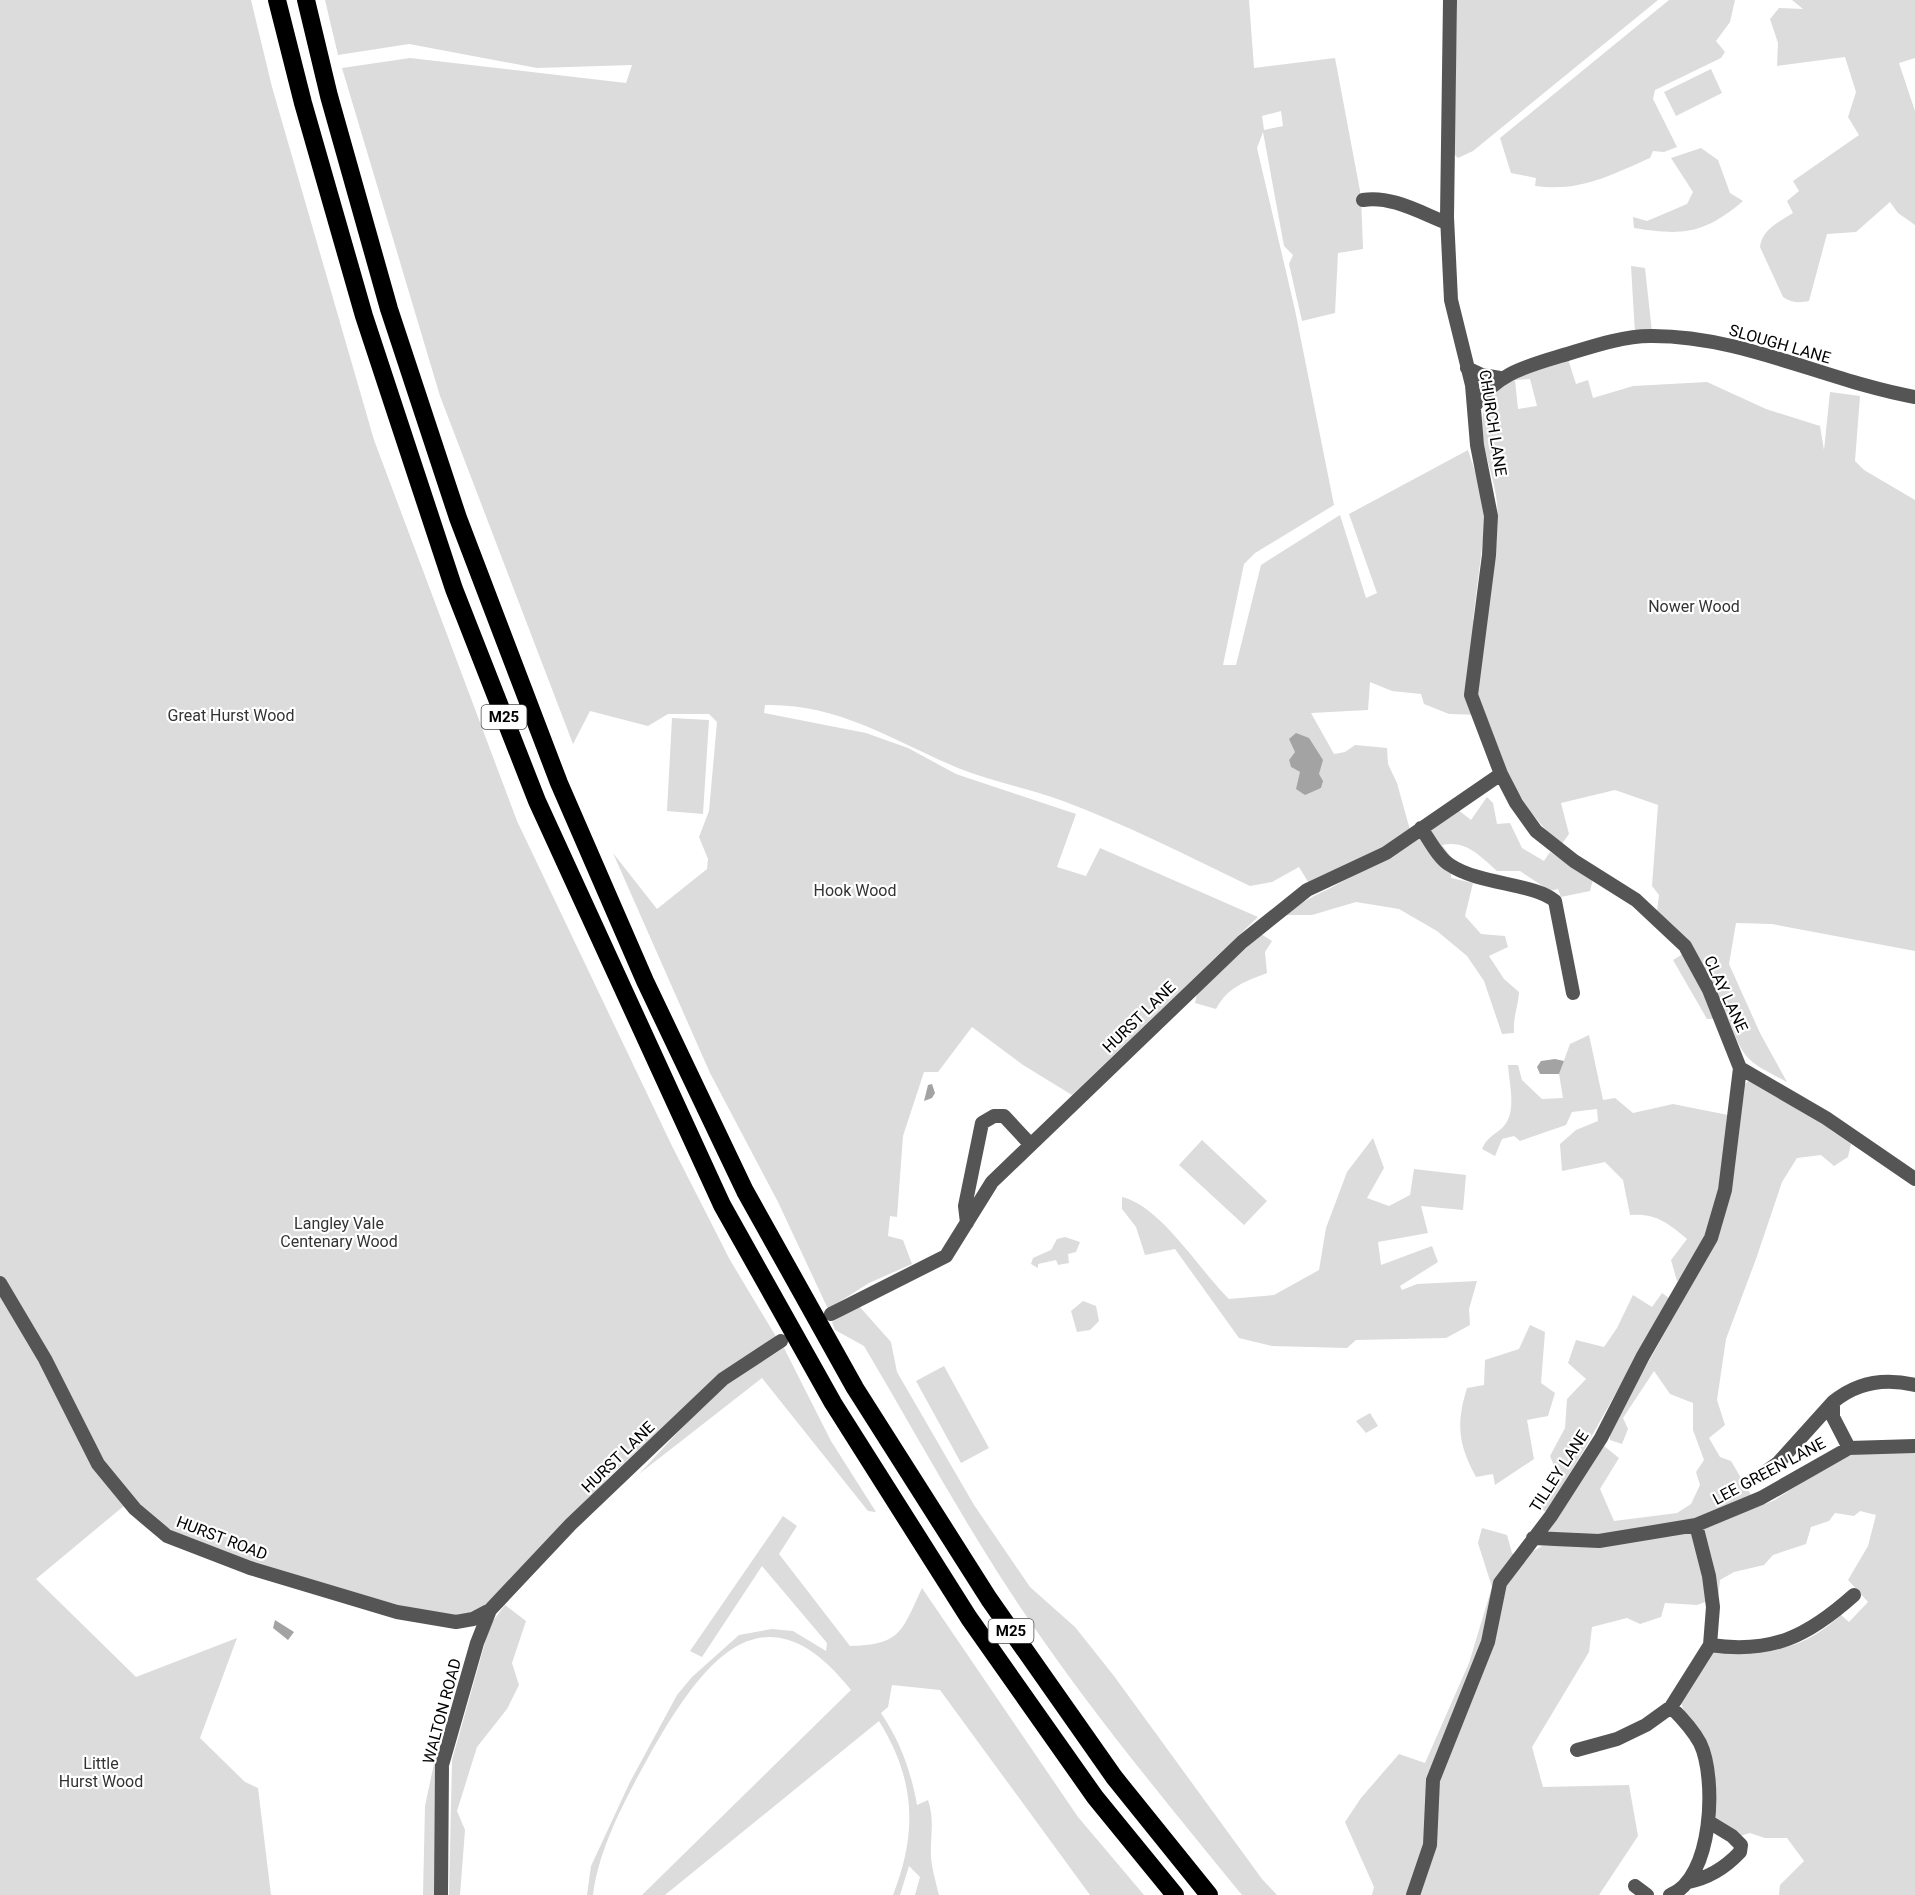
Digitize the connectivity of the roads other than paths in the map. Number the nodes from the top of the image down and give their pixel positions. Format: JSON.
{"nodes":[{"id":1,"x":277,"y":0,"type":"edge"},
{"id":2,"x":306,"y":0,"type":"edge"},
{"id":3,"x":1450,"y":0,"type":"edge"},
{"id":4,"x":1363,"y":200,"type":"dead end"},
{"id":5,"x":1447,"y":223,"type":"junction"},
{"id":6,"x":1467,"y":368,"type":"junction"},
{"id":7,"x":1500,"y":378,"type":"junction"},
{"id":8,"x":1915,"y":397,"type":"edge"},
{"id":9,"x":1474,"y":407,"type":"junction"},
{"id":10,"x":1501,"y":774,"type":"junction"},
{"id":11,"x":1421,"y":828,"type":"junction"},
{"id":12,"x":1573,"y":993,"type":"dead end"},
{"id":13,"x":1740,"y":1068,"type":"junction"},
{"id":14,"x":1030,"y":1144,"type":"junction"},
{"id":15,"x":1915,"y":1179,"type":"edge"},
{"id":16,"x":967,"y":1223,"type":"junction"},
{"id":17,"x":0,"y":1282,"type":"edge"},
{"id":18,"x":831,"y":1314,"type":"dead end"},
{"id":19,"x":781,"y":1341,"type":"dead end"},
{"id":20,"x":1915,"y":1386,"type":"edge"},
{"id":21,"x":1833,"y":1402,"type":"junction"},
{"id":22,"x":1915,"y":1446,"type":"edge"},
{"id":23,"x":1849,"y":1448,"type":"junction"},
{"id":24,"x":1760,"y":1476,"type":"dead end"},
{"id":25,"x":1696,"y":1525,"type":"junction"},
{"id":26,"x":1533,"y":1538,"type":"junction"},
{"id":27,"x":1854,"y":1595,"type":"dead end"},
{"id":28,"x":490,"y":1610,"type":"junction"},
{"id":29,"x":456,"y":1622,"type":"junction"},
{"id":30,"x":477,"y":1643,"type":"junction"},
{"id":31,"x":1710,"y":1645,"type":"junction"},
{"id":32,"x":1671,"y":1707,"type":"junction"},
{"id":33,"x":1577,"y":1750,"type":"dead end"},
{"id":34,"x":1709,"y":1822,"type":"junction"},
{"id":35,"x":1688,"y":1882,"type":"junction"},
{"id":36,"x":1635,"y":1886,"type":"dead end"},
{"id":37,"x":441,"y":1895,"type":"edge"},
{"id":38,"x":1175,"y":1895,"type":"edge"},
{"id":39,"x":1209,"y":1895,"type":"edge"},
{"id":40,"x":1413,"y":1895,"type":"edge"},
{"id":41,"x":1647,"y":1895,"type":"edge"},
{"id":42,"x":1670,"y":1895,"type":"edge"}],
"edges":[{"from":1,"to":38,"type":"highway","number":"M25"},
{"from":2,"to":39,"type":"highway","number":"M25"},
{"from":3,"to":5,"type":"street","name":"CHURCH LANE"},
{"from":4,"to":5,"type":"street"},
{"from":5,"to":6,"type":"street","name":"CHURCH LANE"},
{"from":6,"to":7,"type":"street"},
{"from":6,"to":9,"type":"street","name":"CHURCH LANE"},
{"from":7,"to":8,"type":"street","name":"SLOUGH LANE"},
{"from":7,"to":9,"type":"street","name":"SLOUGH LANE"},
{"from":9,"to":10,"type":"street","name":"CHURCH LANE"},
{"from":10,"to":11,"type":"street","name":"HURST LANE"},
{"from":10,"to":13,"type":"street","name":"CLAY LANE"},
{"from":11,"to":12,"type":"street"},
{"from":11,"to":14,"type":"street","name":"HURST LANE"},
{"from":13,"to":15,"type":"street"},
{"from":13,"to":26,"type":"street","name":"TILLEY LANE"},
{"from":14,"to":16,"type":"street","name":"HURST LANE"},
{"from":14,"to":16,"type":"street"},
{"from":16,"to":18,"type":"street","name":"HURST LANE"},
{"from":17,"to":29,"type":"street","name":"HURST ROAD"},
{"from":19,"to":28,"type":"street","name":"HURST LANE"},
{"from":20,"to":21,"type":"street"},
{"from":21,"to":23,"type":"street"},
{"from":21,"to":24,"type":"street"},
{"from":22,"to":23,"type":"street","name":"LEE GREEN LANE"},
{"from":23,"to":25,"type":"street","name":"LEE GREEN LANE"},
{"from":25,"to":26,"type":"street","name":"LEE GREEN LANE"},
{"from":25,"to":31,"type":"street"},
{"from":26,"to":40,"type":"street","name":"TILLEY LANE"},
{"from":27,"to":31,"type":"street"},
{"from":28,"to":29,"type":"street","name":"HURST ROAD"},
{"from":28,"to":30,"type":"street","name":"WALTON ROAD"},
{"from":29,"to":30,"type":"street"},
{"from":30,"to":37,"type":"street","name":"WALTON ROAD"},
{"from":31,"to":32,"type":"street"},
{"from":32,"to":33,"type":"street"},
{"from":32,"to":34,"type":"street"},
{"from":34,"to":35,"type":"street"},
{"from":34,"to":35,"type":"street"},
{"from":35,"to":42,"type":"street"},
{"from":36,"to":41,"type":"street"}]}
